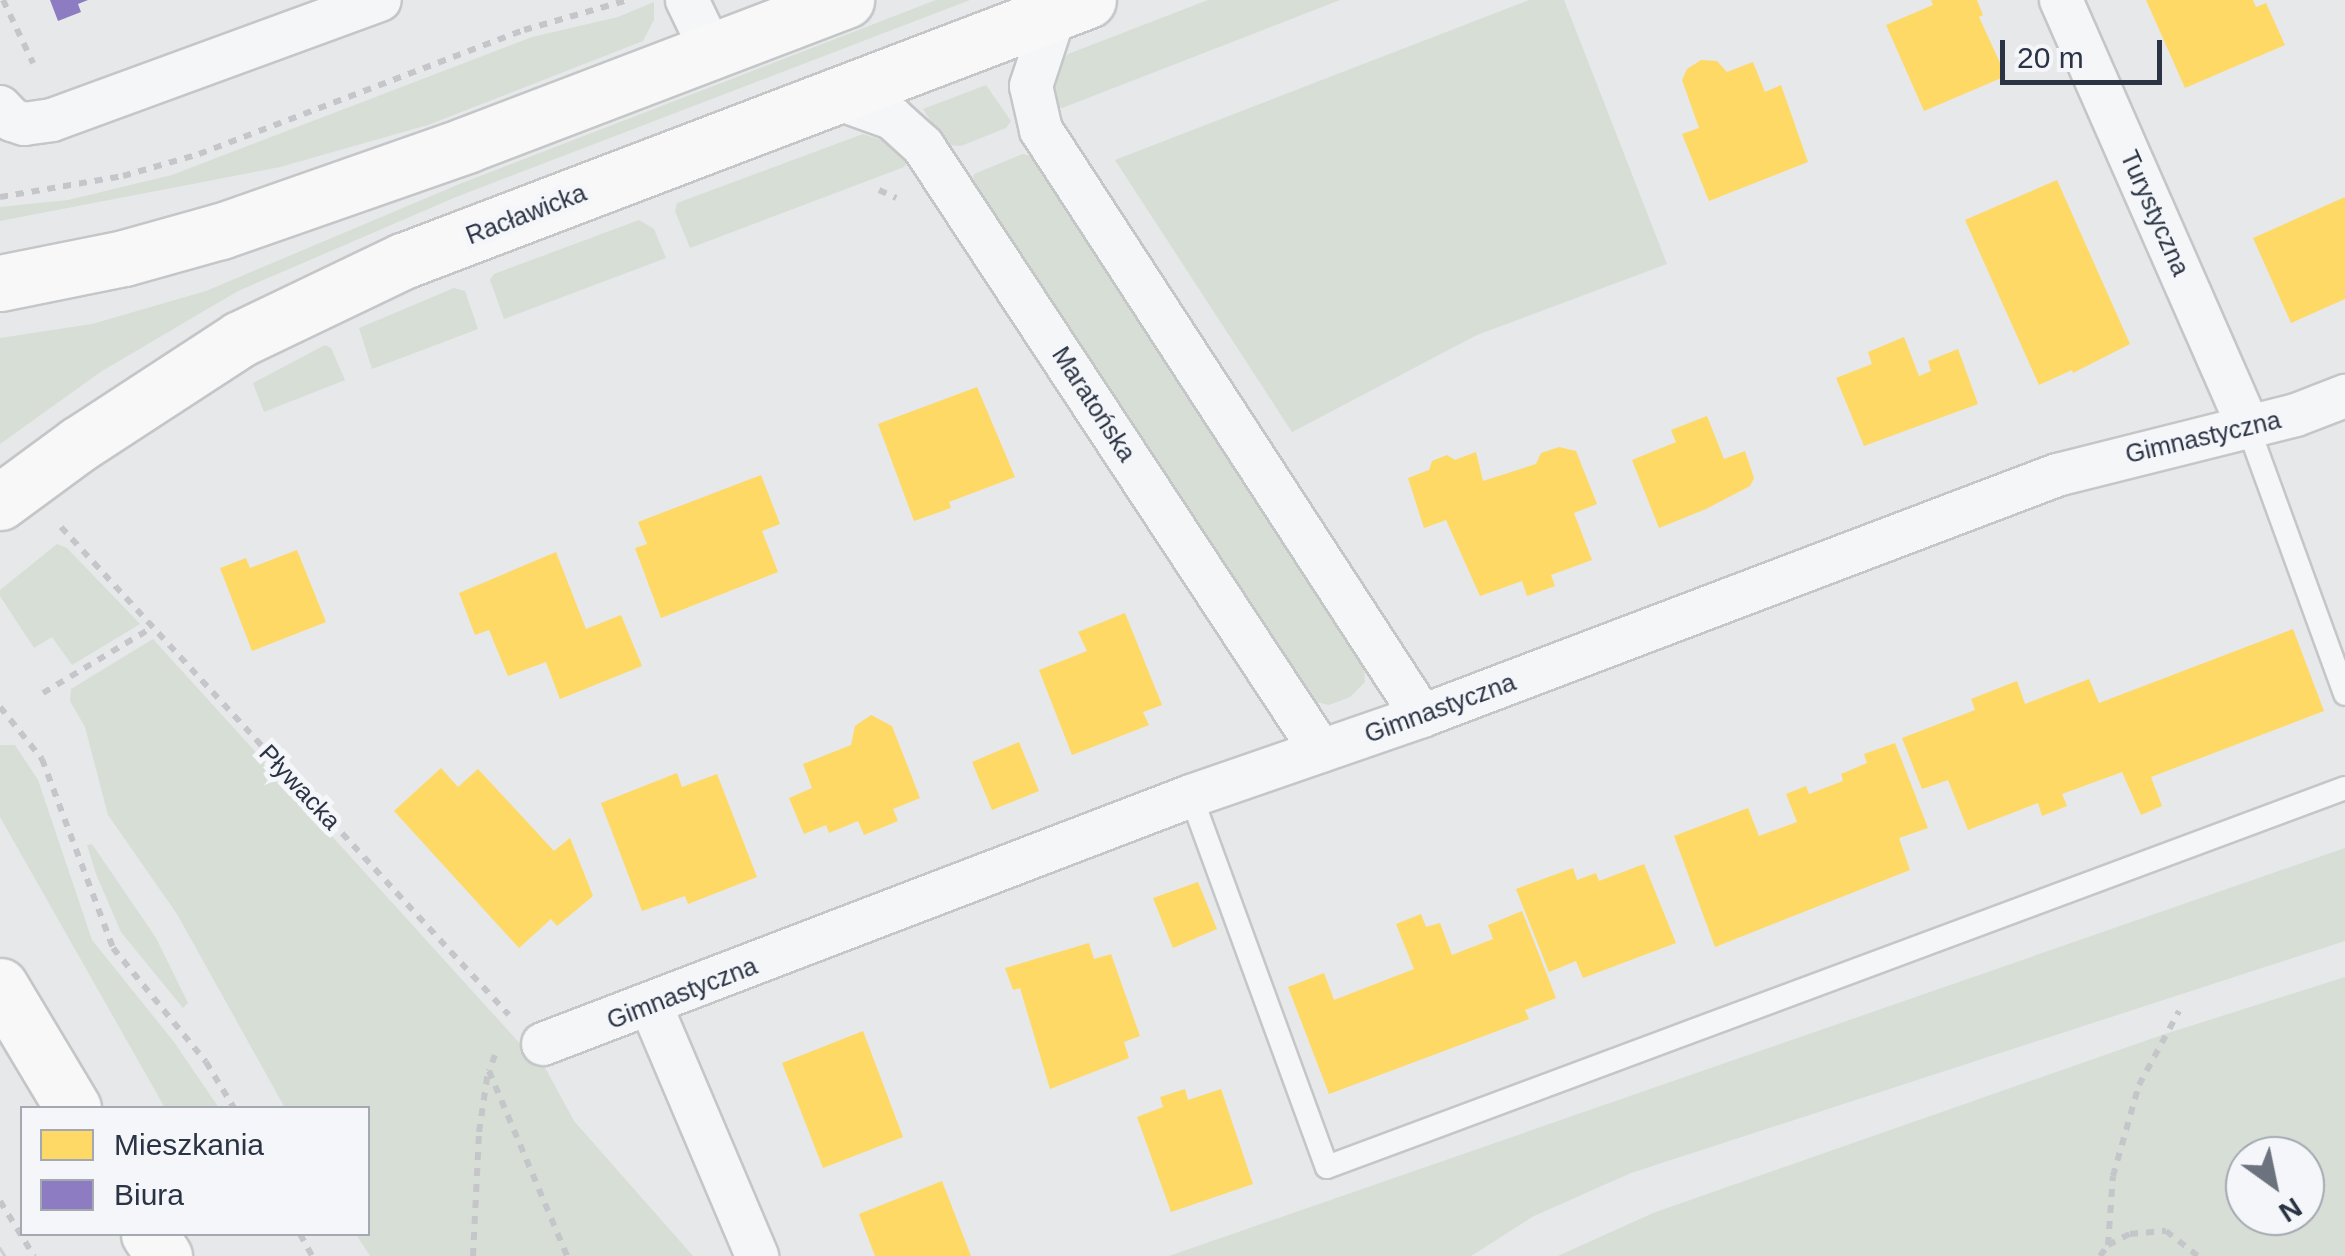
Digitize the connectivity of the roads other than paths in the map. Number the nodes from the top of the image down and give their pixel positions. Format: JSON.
{"nodes":[{"id":1,"x":380,"y":0,"type":"edge"},
{"id":2,"x":687,"y":0,"type":"edge"},
{"id":3,"x":846,"y":0,"type":"edge"},
{"id":4,"x":2061,"y":0,"type":"edge"},
{"id":5,"x":1072,"y":6,"type":"edge"},
{"id":6,"x":712,"y":52,"type":"junction"},
{"id":7,"x":833,"y":97,"type":"junction"},
{"id":8,"x":2,"y":110,"type":"edge"},
{"id":9,"x":0,"y":283,"type":"edge"},
{"id":10,"x":2345,"y":396,"type":"edge"},
{"id":11,"x":2248,"y":427,"type":"junction"},
{"id":12,"x":0,"y":502,"type":"edge"},
{"id":13,"x":2345,"y":694,"type":"edge"},
{"id":14,"x":1422,"y":716,"type":"junction"},
{"id":15,"x":1321,"y":751,"type":"junction"},
{"id":16,"x":2345,"y":788,"type":"edge"},
{"id":17,"x":1191,"y":796,"type":"junction"},
{"id":18,"x":0,"y":986,"type":"edge"},
{"id":19,"x":651,"y":1006,"type":"junction"},
{"id":20,"x":531,"y":1035,"type":"road end"},
{"id":21,"x":72,"y":1106,"type":"edge"},
{"id":22,"x":757,"y":1256,"type":"edge"}],
"edges":[{"from":1,"to":8,"type":"street"},
{"from":2,"to":6,"type":"street"},
{"from":3,"to":6,"type":"main road"},
{"from":4,"to":11,"type":"street","name":"Turystyczna"},
{"from":5,"to":7,"type":"main road","name":"Racławicka"},
{"from":5,"to":14,"type":"street"},
{"from":6,"to":9,"type":"main road"},
{"from":7,"to":12,"type":"main road","name":"Racławicka"},
{"from":7,"to":15,"type":"street","name":"Maratońska"},
{"from":10,"to":11,"type":"street","name":"Gimnastyczna"},
{"from":11,"to":13,"type":"lane"},
{"from":11,"to":14,"type":"street","name":"Gimnastyczna"},
{"from":14,"to":15,"type":"street","name":"Gimnastyczna"},
{"from":15,"to":17,"type":"street","name":"Gimnastyczna"},
{"from":16,"to":17,"type":"lane"},
{"from":17,"to":19,"type":"street","name":"Gimnastyczna"},
{"from":18,"to":21,"type":"main road"},
{"from":19,"to":20,"type":"street","name":"Gimnastyczna"},
{"from":19,"to":22,"type":"street"}]}
